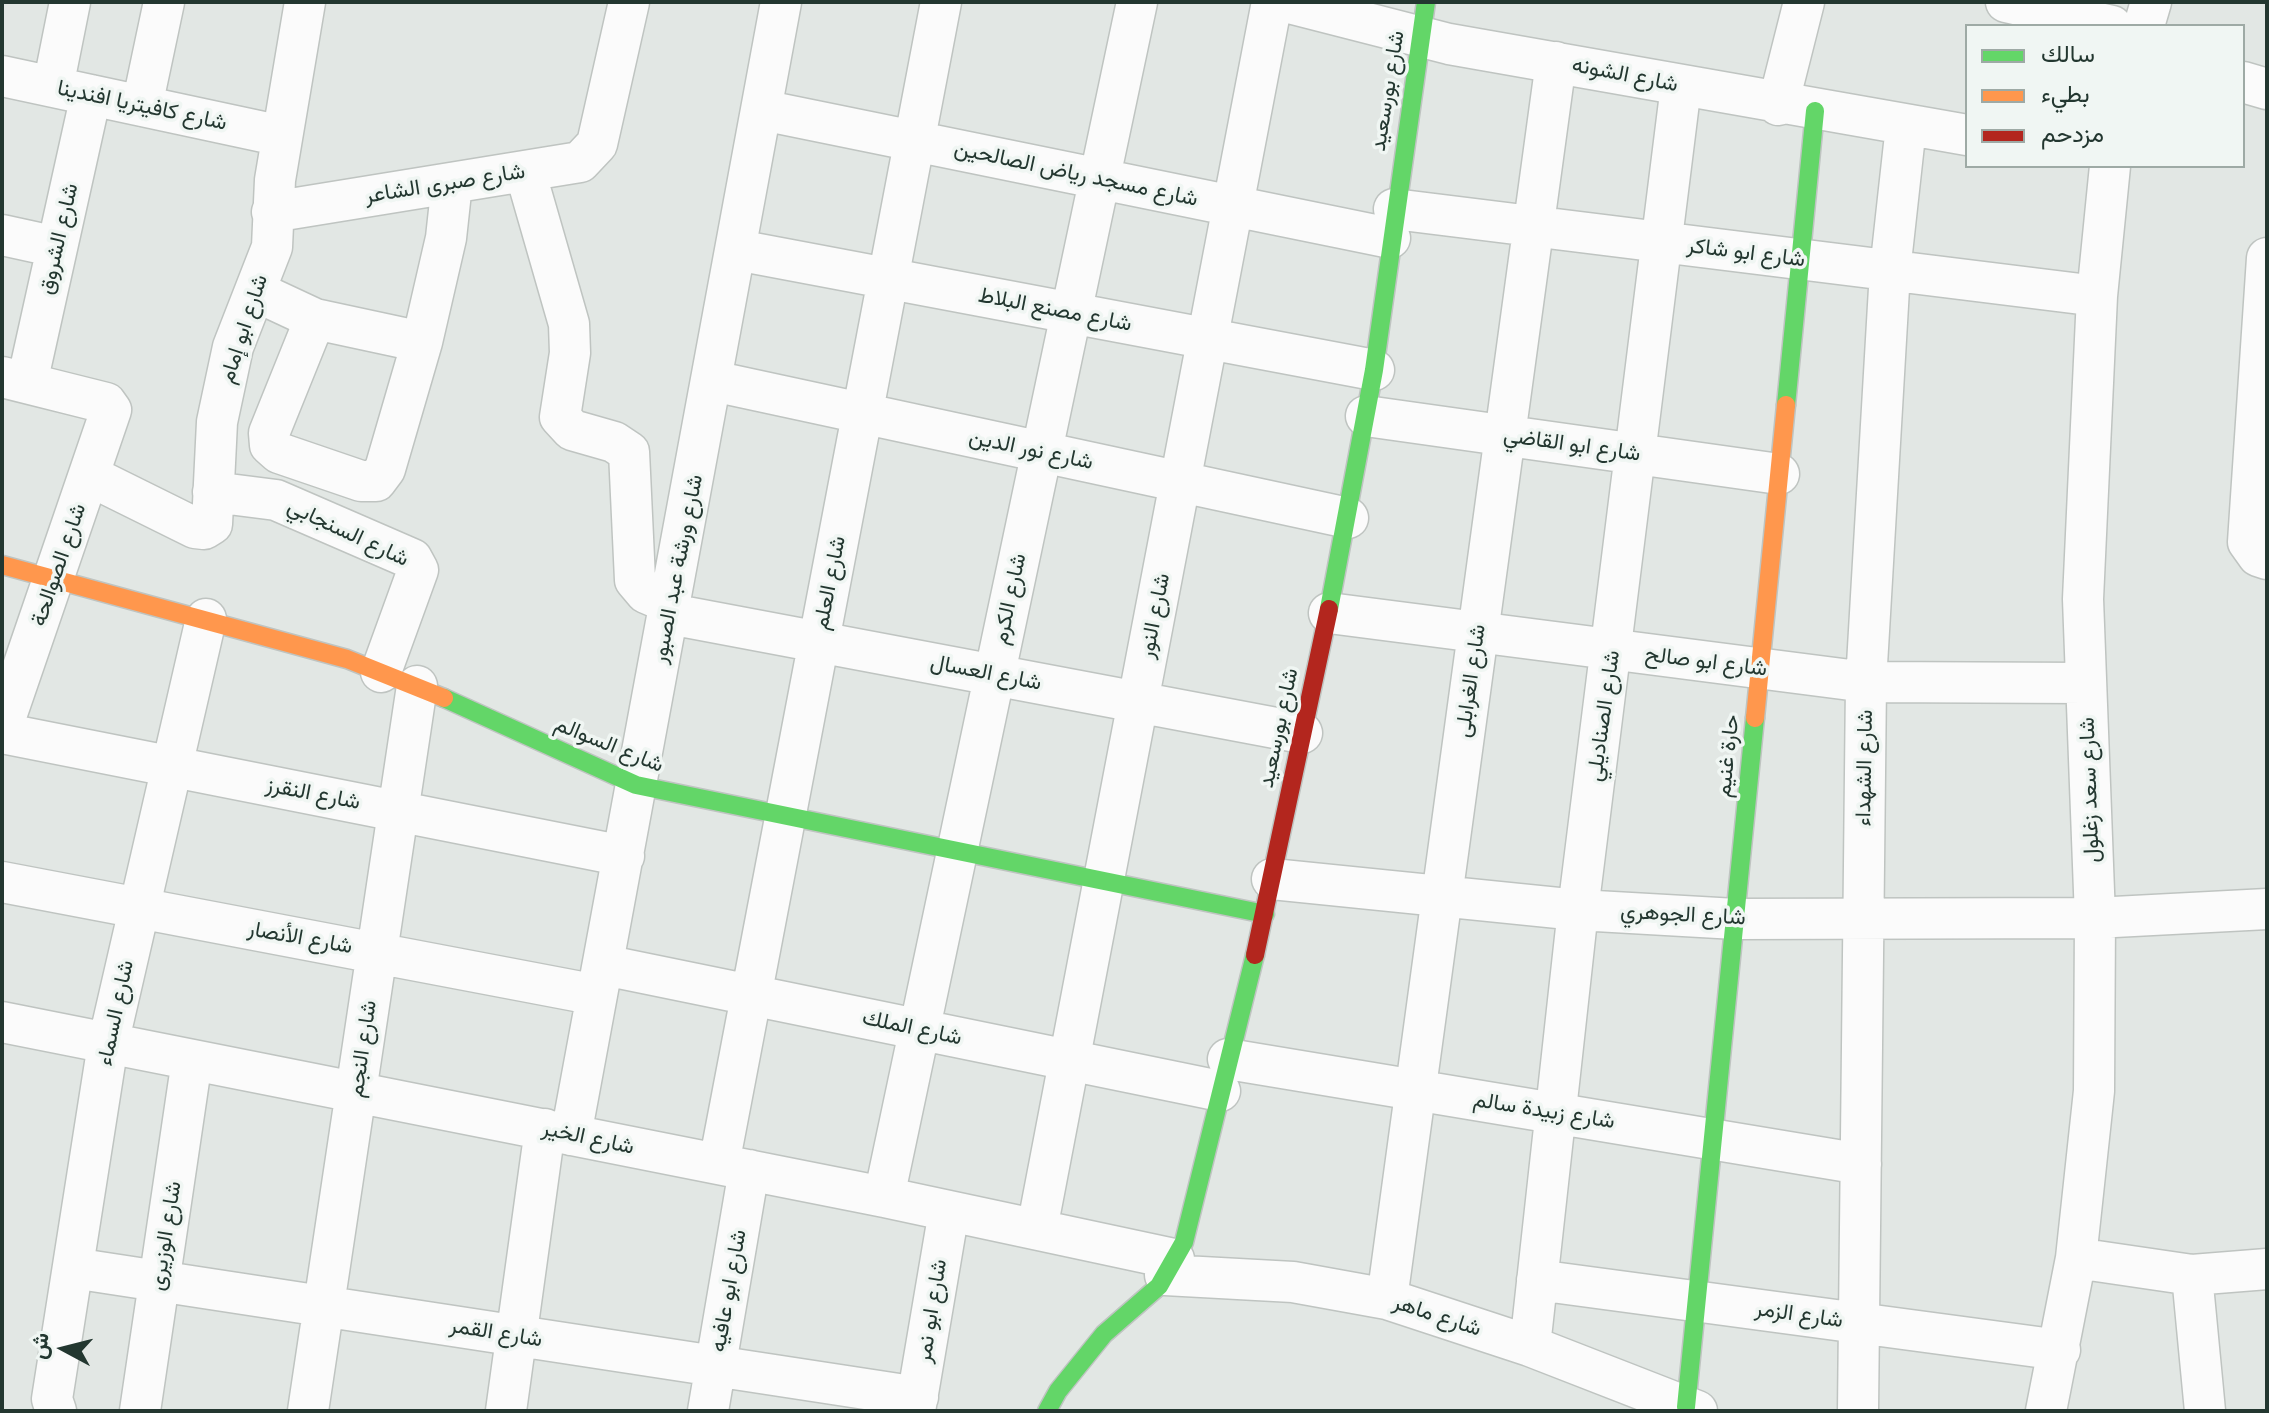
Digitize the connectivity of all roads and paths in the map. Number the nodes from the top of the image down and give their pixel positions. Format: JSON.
{"nodes":[{"id":1,"x":70,"y":2,"type":"edge"},
{"id":2,"x":164,"y":2,"type":"edge"},
{"id":3,"x":305,"y":2,"type":"edge"},
{"id":4,"x":629,"y":2,"type":"edge"},
{"id":5,"x":781,"y":2,"type":"edge"},
{"id":6,"x":941,"y":2,"type":"edge"},
{"id":7,"x":1137,"y":2,"type":"edge"},
{"id":8,"x":1272,"y":2,"type":"edge"},
{"id":9,"x":1285,"y":2,"type":"edge"},
{"id":10,"x":1804,"y":2,"type":"edge"},
{"id":11,"x":2006,"y":2,"type":"edge"},
{"id":12,"x":2151,"y":2,"type":"edge"},
{"id":13,"x":1423,"y":20,"type":"edge"},
{"id":14,"x":2103,"y":24,"type":"edge"},
{"id":15,"x":2145,"y":24,"type":"edge"},
{"id":16,"x":1556,"y":62,"type":"junction"},
{"id":17,"x":2,"y":76,"type":"edge"},
{"id":18,"x":2245,"y":83,"type":"edge"},
{"id":19,"x":1681,"y":86,"type":"junction"},
{"id":20,"x":53,"y":87,"type":"junction"},
{"id":21,"x":2267,"y":89,"type":"edge"},
{"id":22,"x":91,"y":95,"type":"junction"},
{"id":23,"x":142,"y":106,"type":"junction"},
{"id":24,"x":1796,"y":108,"type":"junction"},
{"id":25,"x":762,"y":110,"type":"junction"},
{"id":26,"x":1906,"y":126,"type":"junction"},
{"id":27,"x":1965,"y":135,"type":"edge"},
{"id":28,"x":282,"y":136,"type":"junction"},
{"id":29,"x":914,"y":141,"type":"junction"},
{"id":30,"x":2110,"y":168,"type":"edge"},
{"id":31,"x":525,"y":171,"type":"junction"},
{"id":32,"x":1099,"y":178,"type":"junction"},
{"id":33,"x":452,"y":183,"type":"junction"},
{"id":34,"x":1233,"y":206,"type":"junction"},
{"id":35,"x":272,"y":212,"type":"junction"},
{"id":36,"x":1392,"y":224,"type":"junction"},
{"id":37,"x":1533,"y":227,"type":"junction"},
{"id":38,"x":2,"y":235,"type":"edge"},
{"id":39,"x":1662,"y":243,"type":"junction"},
{"id":40,"x":57,"y":247,"type":"junction"},
{"id":41,"x":737,"y":250,"type":"junction"},
{"id":42,"x":2267,"y":258,"type":"edge"},
{"id":43,"x":1800,"y":259,"type":"junction"},
{"id":44,"x":1890,"y":271,"type":"junction"},
{"id":45,"x":888,"y":278,"type":"junction"},
{"id":46,"x":255,"y":291,"type":"junction"},
{"id":47,"x":2097,"y":296,"type":"junction"},
{"id":48,"x":1071,"y":313,"type":"junction"},
{"id":49,"x":315,"y":319,"type":"junction"},
{"id":50,"x":1207,"y":339,"type":"junction"},
{"id":51,"x":422,"y":342,"type":"junction"},
{"id":52,"x":1374,"y":370,"type":"junction"},
{"id":53,"x":14,"y":380,"type":"edge"},
{"id":54,"x":713,"y":381,"type":"junction"},
{"id":55,"x":862,"y":413,"type":"junction"},
{"id":56,"x":1366,"y":416,"type":"junction"},
{"id":57,"x":1505,"y":436,"type":"junction"},
{"id":58,"x":1042,"y":452,"type":"junction"},
{"id":59,"x":1637,"y":454,"type":"junction"},
{"id":60,"x":1779,"y":474,"type":"junction"},
{"id":61,"x":90,"y":476,"type":"junction"},
{"id":62,"x":1180,"y":482,"type":"junction"},
{"id":63,"x":213,"y":492,"type":"junction"},
{"id":64,"x":1348,"y":518,"type":"junction"},
{"id":65,"x":2267,"y":559,"type":"edge"},
{"id":66,"x":2,"y":565,"type":"edge"},
{"id":67,"x":56,"y":577,"type":"junction"},
{"id":68,"x":671,"y":609,"type":"junction"},
{"id":69,"x":1329,"y":613,"type":"junction"},
{"id":70,"x":206,"y":619,"type":"junction"},
{"id":71,"x":1478,"y":632,"type":"junction"},
{"id":72,"x":819,"y":642,"type":"junction"},
{"id":73,"x":1613,"y":650,"type":"junction"},
{"id":74,"x":1760,"y":669,"type":"junction"},
{"id":75,"x":994,"y":675,"type":"junction"},
{"id":76,"x":399,"y":679,"type":"junction"},
{"id":77,"x":1866,"y":682,"type":"junction"},
{"id":78,"x":2085,"y":683,"type":"junction"},
{"id":79,"x":1138,"y":702,"type":"junction"},
{"id":80,"x":2,"y":730,"type":"edge"},
{"id":81,"x":1302,"y":733,"type":"junction"},
{"id":82,"x":172,"y":767,"type":"junction"},
{"id":83,"x":636,"y":785,"type":"junction"},
{"id":84,"x":399,"y":811,"type":"junction"},
{"id":85,"x":785,"y":817,"type":"junction"},
{"id":86,"x":957,"y":852,"type":"junction"},
{"id":87,"x":624,"y":856,"type":"junction"},
{"id":88,"x":2,"y":882,"type":"edge"},
{"id":89,"x":1104,"y":882,"type":"junction"},
{"id":90,"x":1442,"y":895,"type":"junction"},
{"id":91,"x":1268,"y":897,"type":"junction"},
{"id":92,"x":139,"y":909,"type":"junction"},
{"id":93,"x":2267,"y":909,"type":"edge"},
{"id":94,"x":1578,"y":910,"type":"junction"},
{"id":95,"x":2095,"y":918,"type":"junction"},
{"id":96,"x":1736,"y":919,"type":"junction"},
{"id":97,"x":1863,"y":921,"type":"junction"},
{"id":98,"x":377,"y":953,"type":"junction"},
{"id":99,"x":601,"y":980,"type":"junction"},
{"id":100,"x":751,"y":995,"type":"junction"},
{"id":101,"x":2,"y":1022,"type":"edge"},
{"id":102,"x":919,"y":1029,"type":"junction"},
{"id":103,"x":108,"y":1044,"type":"junction"},
{"id":104,"x":192,"y":1060,"type":"junction"},
{"id":105,"x":1070,"y":1060,"type":"junction"},
{"id":106,"x":1224,"y":1075,"type":"junction"},
{"id":107,"x":1416,"y":1090,"type":"junction"},
{"id":108,"x":356,"y":1091,"type":"junction"},
{"id":109,"x":1556,"y":1113,"type":"junction"},
{"id":110,"x":558,"y":1132,"type":"junction"},
{"id":111,"x":1714,"y":1140,"type":"junction"},
{"id":112,"x":1861,"y":1164,"type":"junction"},
{"id":113,"x":734,"y":1167,"type":"junction"},
{"id":114,"x":884,"y":1197,"type":"junction"},
{"id":115,"x":949,"y":1211,"type":"junction"},
{"id":116,"x":1037,"y":1229,"type":"junction"},
{"id":117,"x":2076,"y":1258,"type":"junction"},
{"id":118,"x":1169,"y":1267,"type":"junction"},
{"id":119,"x":73,"y":1268,"type":"junction"},
{"id":120,"x":2267,"y":1269,"type":"edge"},
{"id":121,"x":2192,"y":1275,"type":"junction"},
{"id":122,"x":1537,"y":1280,"type":"junction"},
{"id":123,"x":158,"y":1281,"type":"junction"},
{"id":124,"x":1387,"y":1299,"type":"junction"},
{"id":125,"x":1698,"y":1301,"type":"junction"},
{"id":126,"x":324,"y":1306,"type":"junction"},
{"id":127,"x":1859,"y":1323,"type":"junction"},
{"id":128,"x":516,"y":1336,"type":"junction"},
{"id":129,"x":1530,"y":1346,"type":"junction"},
{"id":130,"x":2060,"y":1350,"type":"junction"},
{"id":131,"x":716,"y":1366,"type":"junction"},
{"id":132,"x":916,"y":1404,"type":"edge"},
{"id":133,"x":1692,"y":1409,"type":"edge"},
{"id":134,"x":56,"y":1411,"type":"edge"},
{"id":135,"x":140,"y":1411,"type":"edge"},
{"id":136,"x":308,"y":1411,"type":"edge"},
{"id":137,"x":506,"y":1411,"type":"edge"},
{"id":138,"x":708,"y":1411,"type":"edge"},
{"id":139,"x":1047,"y":1411,"type":"edge"},
{"id":140,"x":1858,"y":1411,"type":"edge"},
{"id":141,"x":2046,"y":1411,"type":"edge"},
{"id":142,"x":2205,"y":1411,"type":"edge"}],
"edges":[{"from":1,"to":20,"type":"street"},
{"from":2,"to":23,"type":"street"},
{"from":3,"to":28,"type":"street","name":"شارع ابو إمام"},
{"from":4,"to":31,"type":"street","name":"شارع صبرى الشاعر"},
{"from":5,"to":25,"type":"street","name":"شارع ورشة عبد الصبور"},
{"from":6,"to":29,"type":"street","name":"شارع العلم"},
{"from":7,"to":32,"type":"street","name":"شارع الكرم"},
{"from":8,"to":34,"type":"street","name":"شارع النور"},
{"from":9,"to":13,"type":"street","name":"شارع الشونه"},
{"from":10,"to":24,"type":"street"},
{"from":11,"to":14,"type":"street"},
{"from":12,"to":15,"type":"street"},
{"from":13,"to":16,"type":"street","name":"شارع الشونه"},
{"from":13,"to":36,"type":"street","name":"شارع بورسعيد"},
{"from":16,"to":19,"type":"street","name":"شارع الشونه"},
{"from":16,"to":37,"type":"street","name":"شارع الغرابلى"},
{"from":17,"to":20,"type":"street","name":"شارع كافيتريا افندينا"},
{"from":18,"to":21,"type":"street"},
{"from":19,"to":24,"type":"street","name":"شارع الشونه"},
{"from":19,"to":39,"type":"street","name":"شارع الصناديلي"},
{"from":20,"to":22,"type":"street","name":"شارع كافيتريا افندينا"},
{"from":22,"to":23,"type":"street","name":"شارع كافيتريا افندينا"},
{"from":22,"to":40,"type":"street","name":"شارع الشروق"},
{"from":23,"to":28,"type":"street","name":"شارع كافيتريا افندينا"},
{"from":24,"to":26,"type":"street","name":"شارع الشونه"},
{"from":24,"to":43,"type":"street","name":"حارة غنيم"},
{"from":25,"to":29,"type":"street","name":"شارع مسجد رياض الصالحين"},
{"from":25,"to":41,"type":"street","name":"شارع ورشة عبد الصبور"},
{"from":26,"to":27,"type":"street","name":"شارع الشونه"},
{"from":26,"to":44,"type":"street","name":"شارع الشهداء"},
{"from":28,"to":35,"type":"street","name":"شارع ابو إمام"},
{"from":29,"to":32,"type":"street","name":"شارع مسجد رياض الصالحين"},
{"from":29,"to":45,"type":"street","name":"شارع العلم"},
{"from":30,"to":47,"type":"street","name":"شارع سعد زغلول"},
{"from":31,"to":33,"type":"street","name":"شارع صبرى الشاعر"},
{"from":31,"to":68,"type":"street","name":"شارع العسال"},
{"from":32,"to":34,"type":"street","name":"شارع مسجد رياض الصالحين"},
{"from":32,"to":48,"type":"street","name":"شارع الكرم"},
{"from":33,"to":35,"type":"street","name":"شارع صبرى الشاعر"},
{"from":33,"to":51,"type":"street"},
{"from":34,"to":36,"type":"street","name":"شارع مسجد رياض الصالحين"},
{"from":34,"to":50,"type":"street","name":"شارع النور"},
{"from":35,"to":46,"type":"street","name":"شارع ابو إمام"},
{"from":36,"to":37,"type":"street","name":"شارع ابو شاكر"},
{"from":36,"to":52,"type":"street","name":"شارع بورسعيد"},
{"from":37,"to":39,"type":"street","name":"شارع ابو شاكر"},
{"from":37,"to":57,"type":"street","name":"شارع الغرابلى"},
{"from":38,"to":40,"type":"street"},
{"from":39,"to":43,"type":"street","name":"شارع ابو شاكر"},
{"from":39,"to":59,"type":"street","name":"شارع الصناديلي"},
{"from":40,"to":53,"type":"street","name":"شارع الشروق"},
{"from":41,"to":45,"type":"street","name":"شارع مصنع البلاط"},
{"from":41,"to":54,"type":"street","name":"شارع ورشة عبد الصبور"},
{"from":42,"to":65,"type":"street"},
{"from":43,"to":44,"type":"street","name":"شارع ابو شاكر"},
{"from":43,"to":60,"type":"street","name":"حارة غنيم"},
{"from":44,"to":47,"type":"street","name":"شارع ابو شاكر"},
{"from":44,"to":77,"type":"street","name":"شارع الشهداء"},
{"from":45,"to":48,"type":"street","name":"شارع مصنع البلاط"},
{"from":45,"to":55,"type":"street","name":"شارع العلم"},
{"from":46,"to":49,"type":"street"},
{"from":46,"to":63,"type":"street","name":"شارع ابو إمام"},
{"from":47,"to":78,"type":"street","name":"شارع سعد زغلول"},
{"from":48,"to":50,"type":"street","name":"شارع مصنع البلاط"},
{"from":48,"to":58,"type":"street","name":"شارع الكرم"},
{"from":49,"to":51,"type":"street"},
{"from":49,"to":51,"type":"street"},
{"from":50,"to":52,"type":"street","name":"شارع مصنع البلاط"},
{"from":50,"to":62,"type":"street","name":"شارع النور"},
{"from":52,"to":56,"type":"street","name":"شارع بورسعيد"},
{"from":53,"to":61,"type":"street","name":"شارع الصوالحة"},
{"from":54,"to":55,"type":"street","name":"شارع نور الدين"},
{"from":54,"to":68,"type":"street","name":"شارع ورشة عبد الصبور"},
{"from":55,"to":58,"type":"street","name":"شارع نور الدين"},
{"from":55,"to":72,"type":"street","name":"شارع العلم"},
{"from":56,"to":57,"type":"street","name":"شارع ابو القاضي"},
{"from":56,"to":64,"type":"street","name":"شارع بورسعيد"},
{"from":57,"to":59,"type":"street","name":"شارع ابو القاضي"},
{"from":57,"to":71,"type":"street","name":"شارع الغرابلى"},
{"from":58,"to":62,"type":"street","name":"شارع نور الدين"},
{"from":58,"to":75,"type":"street","name":"شارع الكرم"},
{"from":59,"to":60,"type":"street","name":"شارع ابو القاضي"},
{"from":59,"to":73,"type":"street","name":"شارع الصناديلي"},
{"from":60,"to":74,"type":"street","name":"حارة غنيم"},
{"from":61,"to":63,"type":"street","name":"شارع ابو إمام"},
{"from":61,"to":67,"type":"street","name":"شارع الصوالحة"},
{"from":62,"to":64,"type":"street","name":"شارع نور الدين"},
{"from":62,"to":79,"type":"street","name":"شارع النور"},
{"from":63,"to":76,"type":"street","name":"شارع السنجابي"},
{"from":64,"to":69,"type":"street","name":"شارع بورسعيد"},
{"from":66,"to":67,"type":"street","name":"شارع السوالم"},
{"from":67,"to":70,"type":"street","name":"شارع السوالم"},
{"from":67,"to":80,"type":"street","name":"شارع الصوالحة"},
{"from":68,"to":72,"type":"street","name":"شارع العسال"},
{"from":68,"to":83,"type":"street","name":"شارع ورشة عبد الصبور"},
{"from":69,"to":71,"type":"street","name":"شارع ابو صالح"},
{"from":69,"to":81,"type":"street","name":"شارع بورسعيد"},
{"from":70,"to":76,"type":"street","name":"شارع السوالم"},
{"from":70,"to":82,"type":"street","name":"شارع السماء"},
{"from":71,"to":73,"type":"street","name":"شارع ابو صالح"},
{"from":71,"to":90,"type":"street","name":"شارع الغرابلى"},
{"from":72,"to":75,"type":"street","name":"شارع العسال"},
{"from":72,"to":85,"type":"street","name":"شارع العلم"},
{"from":73,"to":74,"type":"street","name":"شارع ابو صالح"},
{"from":73,"to":94,"type":"street","name":"شارع الصناديلي"},
{"from":74,"to":77,"type":"street","name":"شارع ابو صالح"},
{"from":74,"to":96,"type":"street","name":"حارة غنيم"},
{"from":75,"to":79,"type":"street","name":"شارع العسال"},
{"from":75,"to":86,"type":"street","name":"شارع الكرم"},
{"from":76,"to":83,"type":"street","name":"شارع السوالم"},
{"from":76,"to":84,"type":"street","name":"شارع النجم"},
{"from":77,"to":78,"type":"street","name":"شارع ابو صالح"},
{"from":77,"to":97,"type":"street","name":"شارع الشهداء"},
{"from":78,"to":95,"type":"street","name":"شارع سعد زغلول"},
{"from":79,"to":81,"type":"street","name":"شارع العسال"},
{"from":79,"to":89,"type":"street","name":"شارع النور"},
{"from":80,"to":82,"type":"street","name":"شارع النقرز"},
{"from":81,"to":91,"type":"street","name":"شارع بورسعيد"},
{"from":82,"to":84,"type":"street","name":"شارع النقرز"},
{"from":82,"to":92,"type":"street","name":"شارع السماء"},
{"from":83,"to":85,"type":"street","name":"شارع السوالم"},
{"from":83,"to":87,"type":"street","name":"شارع ورشة عبد الصبور"},
{"from":84,"to":87,"type":"street","name":"شارع النقرز"},
{"from":84,"to":98,"type":"street","name":"شارع النجم"},
{"from":85,"to":86,"type":"street","name":"شارع السوالم"},
{"from":85,"to":100,"type":"street","name":"شارع العلم"},
{"from":86,"to":89,"type":"street","name":"شارع السوالم"},
{"from":86,"to":102,"type":"street","name":"شارع الكرم"},
{"from":87,"to":99,"type":"street","name":"شارع ورشة عبد الصبور"},
{"from":88,"to":92,"type":"street","name":"شارع الأنصار"},
{"from":89,"to":91,"type":"street","name":"شارع السوالم"},
{"from":89,"to":105,"type":"street","name":"شارع النور"},
{"from":90,"to":91,"type":"street","name":"شارع الجوهري"},
{"from":90,"to":94,"type":"street","name":"شارع الجوهري"},
{"from":90,"to":107,"type":"street","name":"شارع الغرابلى"},
{"from":91,"to":106,"type":"street","name":"شارع بورسعيد"},
{"from":92,"to":98,"type":"street","name":"شارع الأنصار"},
{"from":92,"to":103,"type":"street","name":"شارع السماء"},
{"from":93,"to":95,"type":"street","name":"شارع الجوهري"},
{"from":94,"to":96,"type":"street","name":"شارع الجوهري"},
{"from":94,"to":109,"type":"street","name":"شارع الصناديلي"},
{"from":95,"to":97,"type":"street","name":"شارع الجوهري"},
{"from":95,"to":117,"type":"street","name":"شارع سعد زغلول"},
{"from":96,"to":97,"type":"street","name":"شارع الجوهري"},
{"from":96,"to":111,"type":"street","name":"حارة غنيم"},
{"from":97,"to":112,"type":"street","name":"شارع الشهداء"},
{"from":98,"to":99,"type":"street","name":"شارع الأنصار"},
{"from":98,"to":108,"type":"street","name":"شارع النجم"},
{"from":99,"to":100,"type":"street","name":"شارع الملك"},
{"from":99,"to":110,"type":"street","name":"شارع ورشة عبد الصبور"},
{"from":100,"to":102,"type":"street","name":"شارع الملك"},
{"from":100,"to":113,"type":"street","name":"شارع العلم"},
{"from":101,"to":103,"type":"street","name":"شارع الخير"},
{"from":102,"to":105,"type":"street","name":"شارع الملك"},
{"from":102,"to":114,"type":"street","name":"شارع الكرم"},
{"from":103,"to":104,"type":"street","name":"شارع الخير"},
{"from":103,"to":119,"type":"street","name":"شارع السماء"},
{"from":104,"to":108,"type":"street","name":"شارع الخير"},
{"from":104,"to":123,"type":"street","name":"شارع الوزيرى"},
{"from":105,"to":106,"type":"street","name":"شارع الملك"},
{"from":105,"to":116,"type":"street","name":"شارع النور"},
{"from":106,"to":107,"type":"street","name":"شارع زبيدة سالم"},
{"from":106,"to":118,"type":"street","name":"شارع بورسعيد"},
{"from":107,"to":109,"type":"street","name":"شارع زبيدة سالم"},
{"from":107,"to":124,"type":"street","name":"شارع الغرابلى"},
{"from":108,"to":110,"type":"street","name":"شارع الخير"},
{"from":108,"to":126,"type":"street","name":"شارع النجم"},
{"from":109,"to":111,"type":"street","name":"شارع زبيدة سالم"},
{"from":109,"to":122,"type":"street","name":"شارع الصناديلي"},
{"from":110,"to":113,"type":"street","name":"شارع الخير"},
{"from":110,"to":128,"type":"street","name":"شارع ورشة عبد الصبور"},
{"from":111,"to":112,"type":"street","name":"شارع زبيدة سالم"},
{"from":111,"to":125,"type":"street","name":"حارة غنيم"},
{"from":112,"to":127,"type":"street","name":"شارع الشهداء"},
{"from":113,"to":114,"type":"street","name":"شارع الخير"},
{"from":113,"to":131,"type":"street","name":"شارع ابو عافيه"},
{"from":114,"to":115,"type":"street","name":"شارع الخير"},
{"from":115,"to":116,"type":"street","name":"شارع الخير"},
{"from":115,"to":132,"type":"street","name":"شارع ابو نمر"},
{"from":116,"to":118,"type":"street","name":"شارع الخير"},
{"from":117,"to":121,"type":"street"},
{"from":117,"to":130,"type":"street","name":"شارع سعد زغلول"},
{"from":118,"to":124,"type":"street","name":"شارع ماهر"},
{"from":118,"to":139,"type":"street","name":"شارع بورسعيد"},
{"from":119,"to":123,"type":"street","name":"شارع القمر"},
{"from":119,"to":134,"type":"street","name":"شارع السماء"},
{"from":120,"to":121,"type":"street"},
{"from":121,"to":142,"type":"street"},
{"from":122,"to":125,"type":"street","name":"شارع الزمر"},
{"from":122,"to":129,"type":"street","name":"شارع الصناديلي"},
{"from":123,"to":126,"type":"street","name":"شارع القمر"},
{"from":123,"to":135,"type":"street","name":"شارع الوزيرى"},
{"from":124,"to":129,"type":"street","name":"شارع ماهر"},
{"from":125,"to":127,"type":"street","name":"شارع الزمر"},
{"from":125,"to":133,"type":"street","name":"حارة غنيم"},
{"from":126,"to":128,"type":"street","name":"شارع القمر"},
{"from":126,"to":136,"type":"street","name":"شارع النجم"},
{"from":127,"to":130,"type":"street","name":"شارع الزمر"},
{"from":127,"to":140,"type":"street","name":"شارع الشهداء"},
{"from":128,"to":131,"type":"street","name":"شارع القمر"},
{"from":128,"to":137,"type":"street","name":"شارع ورشة عبد الصبور"},
{"from":129,"to":133,"type":"street","name":"شارع ماهر"},
{"from":130,"to":141,"type":"street","name":"شارع سعد زغلول"},
{"from":131,"to":132,"type":"street","name":"شارع القمر"},
{"from":131,"to":138,"type":"street","name":"شارع ابو عافيه"}]}
